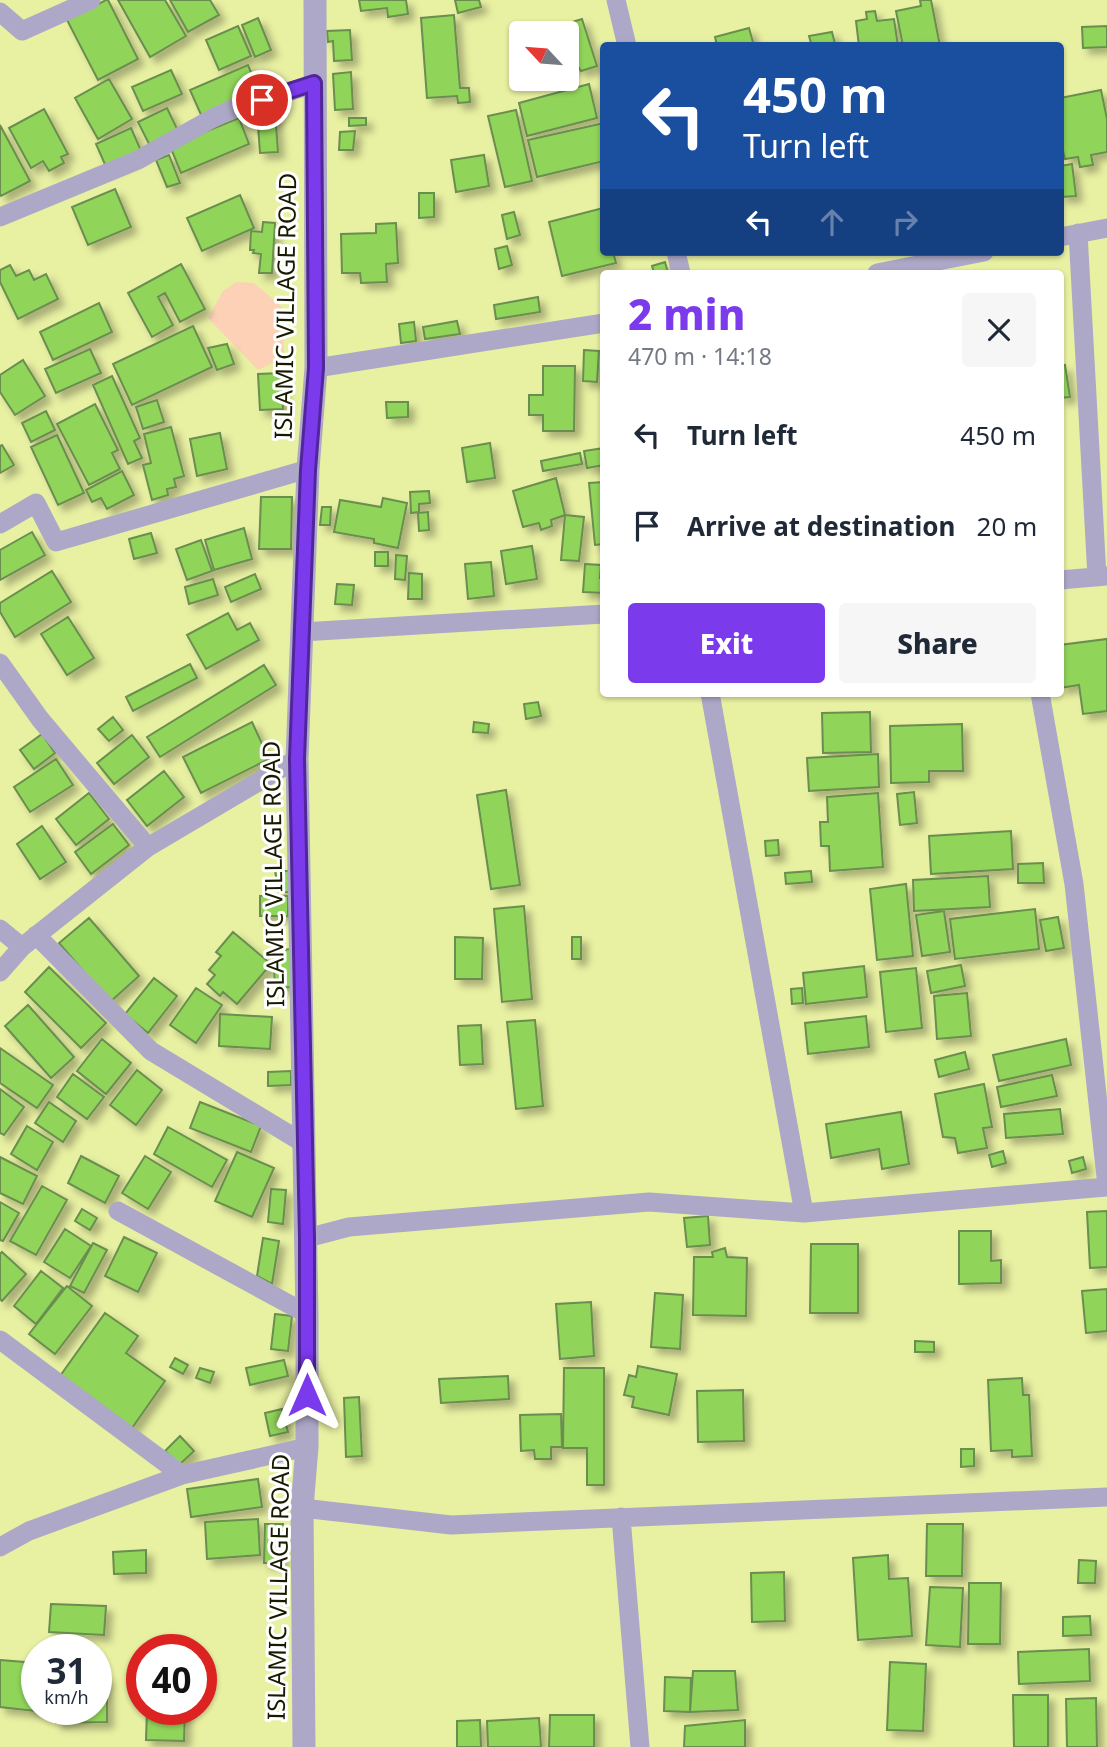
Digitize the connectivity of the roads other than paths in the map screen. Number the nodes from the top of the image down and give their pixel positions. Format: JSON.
{"nodes":[{"id":1,"x":91,"y":0,"type":"edge"},
{"id":2,"x":315,"y":0,"type":"edge"},
{"id":3,"x":616,"y":0,"type":"edge"},
{"id":4,"x":0,"y":12,"type":"edge"},
{"id":5,"x":626,"y":42,"type":"edge"},
{"id":6,"x":314,"y":83,"type":"junction"},
{"id":7,"x":0,"y":217,"type":"edge"},
{"id":8,"x":1107,"y":228,"type":"edge"},
{"id":9,"x":1069,"y":235,"type":"edge"},
{"id":10,"x":964,"y":256,"type":"edge"},
{"id":11,"x":892,"y":270,"type":"edge"},
{"id":12,"x":600,"y":324,"type":"edge"},
{"id":13,"x":316,"y":368,"type":"junction"},
{"id":14,"x":308,"y":470,"type":"junction"},
{"id":15,"x":0,"y":524,"type":"edge"},
{"id":16,"x":1102,"y":577,"type":"edge"},
{"id":17,"x":1064,"y":580,"type":"edge"},
{"id":18,"x":600,"y":614,"type":"edge"},
{"id":19,"x":302,"y":632,"type":"junction"},
{"id":20,"x":0,"y":663,"type":"edge"},
{"id":21,"x":711,"y":697,"type":"edge"},
{"id":22,"x":1041,"y":697,"type":"edge"},
{"id":23,"x":297,"y":759,"type":"junction"},
{"id":24,"x":148,"y":847,"type":"junction"},
{"id":25,"x":0,"y":929,"type":"edge"},
{"id":26,"x":29,"y":941,"type":"junction"},
{"id":27,"x":0,"y":972,"type":"edge"},
{"id":28,"x":305,"y":1144,"type":"junction"},
{"id":29,"x":1107,"y":1186,"type":"edge"},
{"id":30,"x":118,"y":1211,"type":"dead end"},
{"id":31,"x":804,"y":1213,"type":"junction"},
{"id":32,"x":307,"y":1238,"type":"junction"},
{"id":33,"x":307,"y":1314,"type":"junction"},
{"id":34,"x":0,"y":1340,"type":"edge"},
{"id":35,"x":307,"y":1447,"type":"junction"},
{"id":36,"x":183,"y":1475,"type":"junction"},
{"id":37,"x":1107,"y":1497,"type":"edge"},
{"id":38,"x":302,"y":1508,"type":"junction"},
{"id":39,"x":621,"y":1517,"type":"junction"},
{"id":40,"x":0,"y":1546,"type":"edge"},
{"id":41,"x":304,"y":1747,"type":"edge"},
{"id":42,"x":639,"y":1747,"type":"edge"}],
"edges":[{"from":1,"to":4,"type":"street"},
{"from":2,"to":6,"type":"street","name":"ISLAMIC VILLAGE ROAD"},
{"from":3,"to":5,"type":"street"},
{"from":6,"to":7,"type":"street"},
{"from":6,"to":13,"type":"street","name":"ISLAMIC VILLAGE ROAD"},
{"from":8,"to":9,"type":"street"},
{"from":9,"to":16,"type":"street"},
{"from":10,"to":11,"type":"street"},
{"from":12,"to":13,"type":"street"},
{"from":13,"to":14,"type":"street","name":"ISLAMIC VILLAGE ROAD"},
{"from":14,"to":15,"type":"street"},
{"from":14,"to":19,"type":"street","name":"ISLAMIC VILLAGE ROAD"},
{"from":16,"to":17,"type":"street"},
{"from":18,"to":19,"type":"street"},
{"from":19,"to":23,"type":"street","name":"ISLAMIC VILLAGE ROAD"},
{"from":20,"to":24,"type":"street"},
{"from":21,"to":31,"type":"street"},
{"from":22,"to":29,"type":"street"},
{"from":23,"to":24,"type":"street"},
{"from":23,"to":28,"type":"street","name":"ISLAMIC VILLAGE ROAD"},
{"from":24,"to":26,"type":"street"},
{"from":25,"to":26,"type":"street"},
{"from":26,"to":27,"type":"street"},
{"from":26,"to":28,"type":"street"},
{"from":28,"to":32,"type":"street","name":"ISLAMIC VILLAGE ROAD"},
{"from":29,"to":31,"type":"street"},
{"from":30,"to":33,"type":"street"},
{"from":31,"to":32,"type":"street"},
{"from":32,"to":33,"type":"street","name":"ISLAMIC VILLAGE ROAD"},
{"from":33,"to":35,"type":"street","name":"ISLAMIC VILLAGE ROAD"},
{"from":34,"to":36,"type":"street"},
{"from":35,"to":36,"type":"street"},
{"from":35,"to":38,"type":"street","name":"ISLAMIC VILLAGE ROAD"},
{"from":36,"to":40,"type":"street"},
{"from":37,"to":39,"type":"street"},
{"from":38,"to":39,"type":"street"},
{"from":38,"to":41,"type":"street","name":"ISLAMIC VILLAGE ROAD"},
{"from":39,"to":42,"type":"street"}]}
